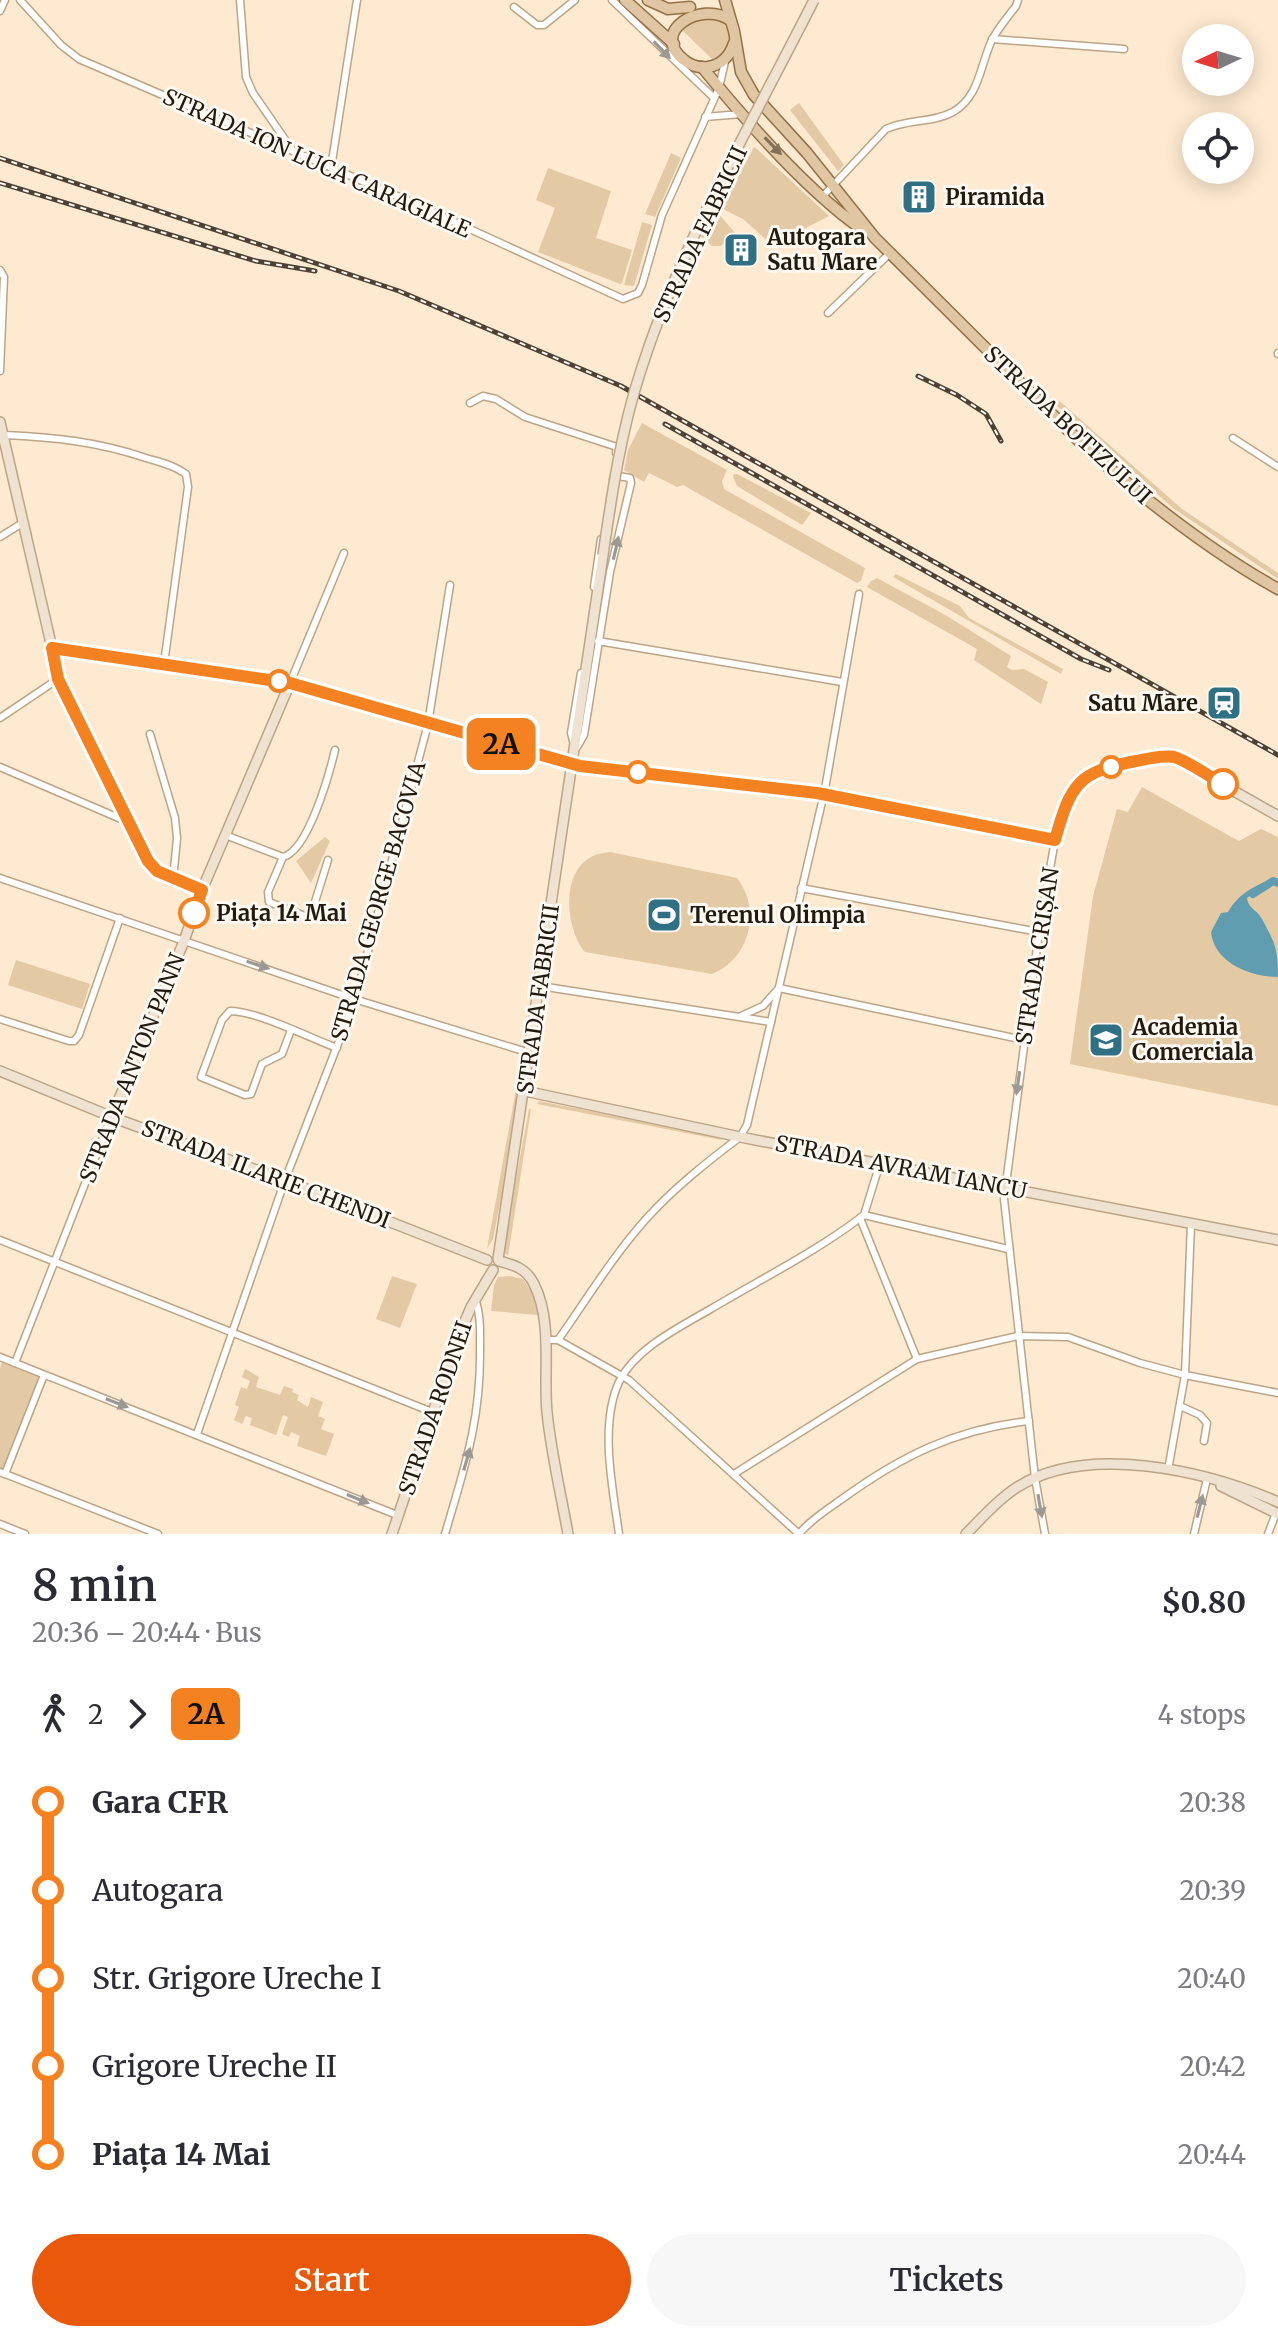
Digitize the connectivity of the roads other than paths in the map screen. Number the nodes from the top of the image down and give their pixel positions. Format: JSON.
{"nodes":[{"id":1,"x":5,"y":0,"type":"edge"},
{"id":2,"x":20,"y":0,"type":"edge"},
{"id":3,"x":240,"y":0,"type":"edge"},
{"id":4,"x":357,"y":0,"type":"edge"},
{"id":5,"x":575,"y":0,"type":"edge"},
{"id":6,"x":612,"y":0,"type":"edge"},
{"id":7,"x":625,"y":0,"type":"edge"},
{"id":8,"x":648,"y":0,"type":"edge"},
{"id":9,"x":725,"y":0,"type":"edge"},
{"id":10,"x":814,"y":0,"type":"edge"},
{"id":11,"x":1018,"y":0,"type":"edge"},
{"id":12,"x":699,"y":4,"type":"edge"},
{"id":13,"x":514,"y":7,"type":"dead end"},
{"id":14,"x":0,"y":11,"type":"edge"},
{"id":15,"x":732,"y":22,"type":"junction"},
{"id":16,"x":992,"y":39,"type":"junction"},
{"id":17,"x":734,"y":41,"type":"junction"},
{"id":18,"x":674,"y":44,"type":"junction"},
{"id":19,"x":1124,"y":49,"type":"dead end"},
{"id":20,"x":726,"y":57,"type":"junction"},
{"id":21,"x":702,"y":67,"type":"junction"},
{"id":22,"x":716,"y":93,"type":"junction"},
{"id":23,"x":743,"y":114,"type":"junction"},
{"id":24,"x":705,"y":117,"type":"junction"},
{"id":25,"x":293,"y":151,"type":"junction"},
{"id":26,"x":331,"y":168,"type":"junction"},
{"id":27,"x":831,"y":187,"type":"junction"},
{"id":28,"x":823,"y":196,"type":"junction"},
{"id":29,"x":875,"y":238,"type":"junction"},
{"id":30,"x":890,"y":253,"type":"junction"},
{"id":31,"x":1,"y":271,"type":"edge"},
{"id":32,"x":631,"y":297,"type":"joint"},
{"id":33,"x":828,"y":313,"type":"dead end"},
{"id":34,"x":0,"y":371,"type":"edge"},
{"id":35,"x":470,"y":403,"type":"dead end"},
{"id":36,"x":0,"y":422,"type":"edge"},
{"id":37,"x":4,"y":435,"type":"junction"},
{"id":38,"x":1233,"y":438,"type":"dead end"},
{"id":39,"x":1278,"y":467,"type":"edge"},
{"id":40,"x":610,"y":481,"type":"junction"},
{"id":41,"x":24,"y":522,"type":"junction"},
{"id":42,"x":0,"y":537,"type":"edge"},
{"id":43,"x":344,"y":553,"type":"dead end"},
{"id":44,"x":450,"y":585,"type":"dead end"},
{"id":45,"x":1278,"y":589,"type":"edge"},
{"id":46,"x":859,"y":594,"type":"dead end"},
{"id":47,"x":598,"y":641,"type":"junction"},
{"id":48,"x":52,"y":648,"type":"junction"},
{"id":49,"x":164,"y":664,"type":"junction"},
{"id":50,"x":58,"y":679,"type":"junction"},
{"id":51,"x":842,"y":682,"type":"junction"},
{"id":52,"x":290,"y":683,"type":"junction"},
{"id":53,"x":0,"y":718,"type":"edge"},
{"id":54,"x":428,"y":724,"type":"junction"},
{"id":55,"x":150,"y":734,"type":"dead end"},
{"id":56,"x":576,"y":749,"type":"junction"},
{"id":57,"x":335,"y":750,"type":"dead end"},
{"id":58,"x":1174,"y":757,"type":"joint"},
{"id":59,"x":572,"y":764,"type":"junction"},
{"id":60,"x":0,"y":767,"type":"edge"},
{"id":61,"x":824,"y":794,"type":"junction"},
{"id":62,"x":1278,"y":816,"type":"edge"},
{"id":63,"x":128,"y":822,"type":"junction"},
{"id":64,"x":225,"y":835,"type":"junction"},
{"id":65,"x":1055,"y":840,"type":"junction"},
{"id":66,"x":283,"y":857,"type":"junction"},
{"id":67,"x":328,"y":860,"type":"dead end"},
{"id":68,"x":0,"y":878,"type":"edge"},
{"id":69,"x":173,"y":880,"type":"junction"},
{"id":70,"x":801,"y":888,"type":"junction"},
{"id":71,"x":202,"y":890,"type":"junction"},
{"id":72,"x":120,"y":918,"type":"junction"},
{"id":73,"x":1039,"y":932,"type":"junction"},
{"id":74,"x":184,"y":941,"type":"junction"},
{"id":75,"x":540,"y":986,"type":"junction"},
{"id":76,"x":779,"y":988,"type":"junction"},
{"id":77,"x":355,"y":1000,"type":"junction"},
{"id":78,"x":741,"y":1016,"type":"junction"},
{"id":79,"x":0,"y":1019,"type":"edge"},
{"id":80,"x":771,"y":1022,"type":"junction"},
{"id":81,"x":291,"y":1030,"type":"junction"},
{"id":82,"x":1024,"y":1040,"type":"junction"},
{"id":83,"x":337,"y":1048,"type":"junction"},
{"id":84,"x":530,"y":1053,"type":"junction"},
{"id":85,"x":0,"y":1071,"type":"edge"},
{"id":86,"x":525,"y":1091,"type":"junction"},
{"id":87,"x":112,"y":1116,"type":"junction"},
{"id":88,"x":740,"y":1137,"type":"junction"},
{"id":89,"x":880,"y":1163,"type":"junction"},
{"id":90,"x":285,"y":1180,"type":"junction"},
{"id":91,"x":1004,"y":1186,"type":"junction"},
{"id":92,"x":862,"y":1216,"type":"junction"},
{"id":93,"x":1191,"y":1223,"type":"junction"},
{"id":94,"x":0,"y":1240,"type":"edge"},
{"id":95,"x":1278,"y":1240,"type":"edge"},
{"id":96,"x":1008,"y":1249,"type":"junction"},
{"id":97,"x":495,"y":1261,"type":"junction"},
{"id":98,"x":55,"y":1262,"type":"junction"},
{"id":99,"x":475,"y":1299,"type":"junction"},
{"id":100,"x":231,"y":1333,"type":"junction"},
{"id":101,"x":1018,"y":1336,"type":"junction"},
{"id":102,"x":545,"y":1340,"type":"junction"},
{"id":103,"x":558,"y":1340,"type":"junction"},
{"id":104,"x":0,"y":1357,"type":"edge"},
{"id":105,"x":917,"y":1359,"type":"junction"},
{"id":106,"x":15,"y":1363,"type":"junction"},
{"id":107,"x":44,"y":1375,"type":"junction"},
{"id":108,"x":1185,"y":1375,"type":"junction"},
{"id":109,"x":623,"y":1376,"type":"junction"},
{"id":110,"x":1278,"y":1393,"type":"edge"},
{"id":111,"x":1180,"y":1406,"type":"junction"},
{"id":112,"x":432,"y":1412,"type":"junction"},
{"id":113,"x":1029,"y":1421,"type":"junction"},
{"id":114,"x":197,"y":1434,"type":"junction"},
{"id":115,"x":1204,"y":1441,"type":"dead end"},
{"id":116,"x":1168,"y":1470,"type":"junction"},
{"id":117,"x":2,"y":1473,"type":"edge"},
{"id":118,"x":734,"y":1474,"type":"junction"},
{"id":119,"x":1035,"y":1478,"type":"junction"},
{"id":120,"x":1207,"y":1479,"type":"junction"},
{"id":121,"x":1278,"y":1502,"type":"edge"},
{"id":122,"x":1277,"y":1514,"type":"edge"},
{"id":123,"x":397,"y":1515,"type":"junction"},
{"id":124,"x":0,"y":1524,"type":"edge"},
{"id":125,"x":25,"y":1534,"type":"edge"},
{"id":126,"x":158,"y":1534,"type":"edge"},
{"id":127,"x":392,"y":1534,"type":"edge"},
{"id":128,"x":445,"y":1534,"type":"edge"},
{"id":129,"x":568,"y":1534,"type":"edge"},
{"id":130,"x":619,"y":1534,"type":"edge"},
{"id":131,"x":799,"y":1534,"type":"edge"},
{"id":132,"x":966,"y":1534,"type":"edge"},
{"id":133,"x":1045,"y":1534,"type":"edge"},
{"id":134,"x":1194,"y":1534,"type":"edge"},
{"id":135,"x":1268,"y":1534,"type":"edge"}],
"edges":[{"from":1,"to":14,"type":"street"},
{"from":2,"to":25,"type":"street","name":"STRADA ION LUCA CARAGIALE"},
{"from":3,"to":25,"type":"street"},
{"from":4,"to":26,"type":"street"},
{"from":5,"to":13,"type":"street"},
{"from":6,"to":22,"type":"street","one_way":true},
{"from":7,"to":18,"type":"main road","name":"STRADA BOTIZULUI"},
{"from":8,"to":12,"type":"main road"},
{"from":9,"to":15,"type":"main road","name":"STRADA BOTIZULUI"},
{"from":10,"to":56,"type":"street","name":"STRADA FABRICII","bridge":true},
{"from":11,"to":16,"type":"street"},
{"from":12,"to":15,"type":"main road"},
{"from":12,"to":18,"type":"main road"},
{"from":15,"to":17,"type":"main road","name":"STRADA BOTIZULUI"},
{"from":16,"to":19,"type":"street"},
{"from":16,"to":27,"type":"street"},
{"from":17,"to":20,"type":"main road"},
{"from":17,"to":27,"type":"main road","name":"STRADA BOTIZULUI"},
{"from":18,"to":21,"type":"main road","name":"STRADA BOTIZULUI"},
{"from":20,"to":21,"type":"main road"},
{"from":20,"to":22,"type":"street","name":"STRADA FABRICII"},
{"from":21,"to":22,"type":"main road","name":"STRADA BOTIZULUI"},
{"from":22,"to":23,"type":"main road","name":"STRADA BOTIZULUI"},
{"from":22,"to":24,"type":"street","name":"STRADA FABRICII"},
{"from":23,"to":24,"type":"street","name":"STRADA FABRICII"},
{"from":23,"to":28,"type":"main road","name":"STRADA BOTIZULUI","one_way":true},
{"from":24,"to":32,"type":"street","name":"STRADA FABRICII"},
{"from":25,"to":26,"type":"street","name":"STRADA ION LUCA CARAGIALE"},
{"from":26,"to":32,"type":"street","name":"STRADA ION LUCA CARAGIALE"},
{"from":27,"to":28,"type":"street"},
{"from":27,"to":29,"type":"main road","name":"STRADA BOTIZULUI"},
{"from":28,"to":29,"type":"main road","name":"STRADA BOTIZULUI"},
{"from":29,"to":30,"type":"main road","name":"STRADA BOTIZULUI"},
{"from":30,"to":33,"type":"street"},
{"from":30,"to":45,"type":"main road","name":"STRADA BOTIZULUI"},
{"from":31,"to":34,"type":"street"},
{"from":35,"to":40,"type":"street"},
{"from":36,"to":37,"type":"street"},
{"from":37,"to":41,"type":"street"},
{"from":37,"to":49,"type":"street"},
{"from":38,"to":39,"type":"street"},
{"from":47,"to":40,"type":"street","name":"STRADA FABRICII","one_way":true},
{"from":40,"to":56,"type":"street","name":"STRADA FABRICII"},
{"from":41,"to":42,"type":"street"},
{"from":41,"to":48,"type":"street"},
{"from":43,"to":52,"type":"street","name":"STRADA ANTON PANN"},
{"from":44,"to":54,"type":"street","name":"STRADA GEORGE BACOVIA"},
{"from":46,"to":51,"type":"street"},
{"from":47,"to":51,"type":"street"},
{"from":47,"to":56,"type":"street","name":"STRADA FABRICII"},
{"from":48,"to":49,"type":"street"},
{"from":48,"to":50,"type":"street"},
{"from":49,"to":52,"type":"street"},
{"from":50,"to":53,"type":"street"},
{"from":50,"to":63,"type":"street"},
{"from":51,"to":61,"type":"street"},
{"from":52,"to":54,"type":"street"},
{"from":52,"to":64,"type":"street","name":"STRADA ANTON PANN"},
{"from":54,"to":59,"type":"street"},
{"from":54,"to":77,"type":"street","name":"STRADA GEORGE BACOVIA"},
{"from":55,"to":69,"type":"street"},
{"from":56,"to":59,"type":"street","name":"STRADA FABRICII"},
{"from":57,"to":66,"type":"street"},
{"from":58,"to":62,"type":"street"},
{"from":58,"to":65,"type":"street","name":"STRADA CRIȘAN"},
{"from":59,"to":61,"type":"street"},
{"from":59,"to":75,"type":"street","name":"STRADA FABRICII"},
{"from":60,"to":63,"type":"street"},
{"from":61,"to":65,"type":"street"},
{"from":61,"to":70,"type":"street"},
{"from":63,"to":69,"type":"street"},
{"from":64,"to":66,"type":"street"},
{"from":64,"to":71,"type":"street","name":"STRADA ANTON PANN"},
{"from":65,"to":73,"type":"street","name":"STRADA CRIȘAN"},
{"from":66,"to":67,"type":"street"},
{"from":68,"to":72,"type":"street"},
{"from":69,"to":71,"type":"street"},
{"from":70,"to":73,"type":"street"},
{"from":70,"to":76,"type":"street"},
{"from":71,"to":74,"type":"street","name":"STRADA ANTON PANN"},
{"from":72,"to":74,"type":"street"},
{"from":72,"to":79,"type":"street"},
{"from":73,"to":82,"type":"street","name":"STRADA CRIȘAN"},
{"from":74,"to":77,"type":"street","one_way":true},
{"from":74,"to":87,"type":"street","name":"STRADA ANTON PANN"},
{"from":75,"to":78,"type":"street"},
{"from":75,"to":84,"type":"street","name":"STRADA FABRICII"},
{"from":76,"to":78,"type":"street"},
{"from":76,"to":80,"type":"street"},
{"from":76,"to":82,"type":"street"},
{"from":77,"to":83,"type":"street","name":"STRADA GEORGE BACOVIA"},
{"from":77,"to":84,"type":"street"},
{"from":78,"to":80,"type":"street"},
{"from":80,"to":88,"type":"street"},
{"from":81,"to":81,"type":"street"},
{"from":81,"to":83,"type":"street"},
{"from":82,"to":91,"type":"street","name":"STRADA CRIȘAN","one_way":true},
{"from":83,"to":90,"type":"street","name":"STRADA GEORGE BACOVIA"},
{"from":84,"to":86,"type":"street","name":"STRADA FABRICII"},
{"from":85,"to":87,"type":"street","name":"STRADA ILARIE CHENDI"},
{"from":86,"to":88,"type":"street","name":"STRADA AVRAM IANCU"},
{"from":86,"to":97,"type":"street","name":"STRADA FABRICII"},
{"from":87,"to":90,"type":"street","name":"STRADA ILARIE CHENDI"},
{"from":87,"to":98,"type":"street","name":"STRADA ANTON PANN"},
{"from":88,"to":89,"type":"street","name":"STRADA AVRAM IANCU"},
{"from":88,"to":103,"type":"street"},
{"from":89,"to":91,"type":"street","name":"STRADA AVRAM IANCU"},
{"from":89,"to":92,"type":"street"},
{"from":90,"to":97,"type":"street","name":"STRADA ILARIE CHENDI"},
{"from":90,"to":100,"type":"street","name":"STRADA GEORGE BACOVIA"},
{"from":91,"to":93,"type":"street","name":"STRADA AVRAM IANCU"},
{"from":91,"to":96,"type":"street","name":"STRADA CRIȘAN"},
{"from":92,"to":96,"type":"street"},
{"from":92,"to":105,"type":"street"},
{"from":92,"to":109,"type":"street"},
{"from":93,"to":95,"type":"street","name":"STRADA AVRAM IANCU"},
{"from":93,"to":108,"type":"street"},
{"from":94,"to":98,"type":"street"},
{"from":96,"to":101,"type":"street","name":"STRADA CRIȘAN"},
{"from":97,"to":99,"type":"street","name":"STRADA RODNEI"},
{"from":97,"to":102,"type":"street","name":"STRADA ILARIE CHENDI"},
{"from":98,"to":100,"type":"street"},
{"from":98,"to":106,"type":"street","name":"STRADA ANTON PANN"},
{"from":99,"to":112,"type":"street","name":"STRADA RODNEI"},
{"from":128,"to":99,"type":"street","one_way":true},
{"from":100,"to":112,"type":"street"},
{"from":100,"to":114,"type":"street","name":"STRADA GEORGE BACOVIA"},
{"from":101,"to":105,"type":"street"},
{"from":101,"to":108,"type":"street"},
{"from":101,"to":113,"type":"street","name":"STRADA CRIȘAN"},
{"from":102,"to":103,"type":"street"},
{"from":102,"to":129,"type":"street"},
{"from":103,"to":109,"type":"street"},
{"from":104,"to":106,"type":"street"},
{"from":105,"to":118,"type":"street"},
{"from":106,"to":107,"type":"street"},
{"from":107,"to":114,"type":"street","one_way":true},
{"from":107,"to":117,"type":"street"},
{"from":108,"to":110,"type":"street"},
{"from":108,"to":111,"type":"street"},
{"from":109,"to":118,"type":"street"},
{"from":109,"to":130,"type":"street"},
{"from":111,"to":115,"type":"street"},
{"from":111,"to":116,"type":"street"},
{"from":112,"to":123,"type":"street","name":"STRADA RODNEI"},
{"from":113,"to":119,"type":"street","name":"STRADA CRIȘAN"},
{"from":113,"to":131,"type":"street"},
{"from":114,"to":123,"type":"street","one_way":true},
{"from":116,"to":119,"type":"street"},
{"from":116,"to":120,"type":"street"},
{"from":117,"to":126,"type":"street"},
{"from":118,"to":131,"type":"street"},
{"from":119,"to":132,"type":"street"},
{"from":119,"to":133,"type":"street","name":"STRADA CRIȘAN","one_way":true},
{"from":120,"to":121,"type":"street"},
{"from":120,"to":122,"type":"street"},
{"from":134,"to":120,"type":"street","one_way":true},
{"from":122,"to":135,"type":"street"},
{"from":123,"to":127,"type":"street","name":"STRADA RODNEI"},
{"from":124,"to":125,"type":"street"}]}
